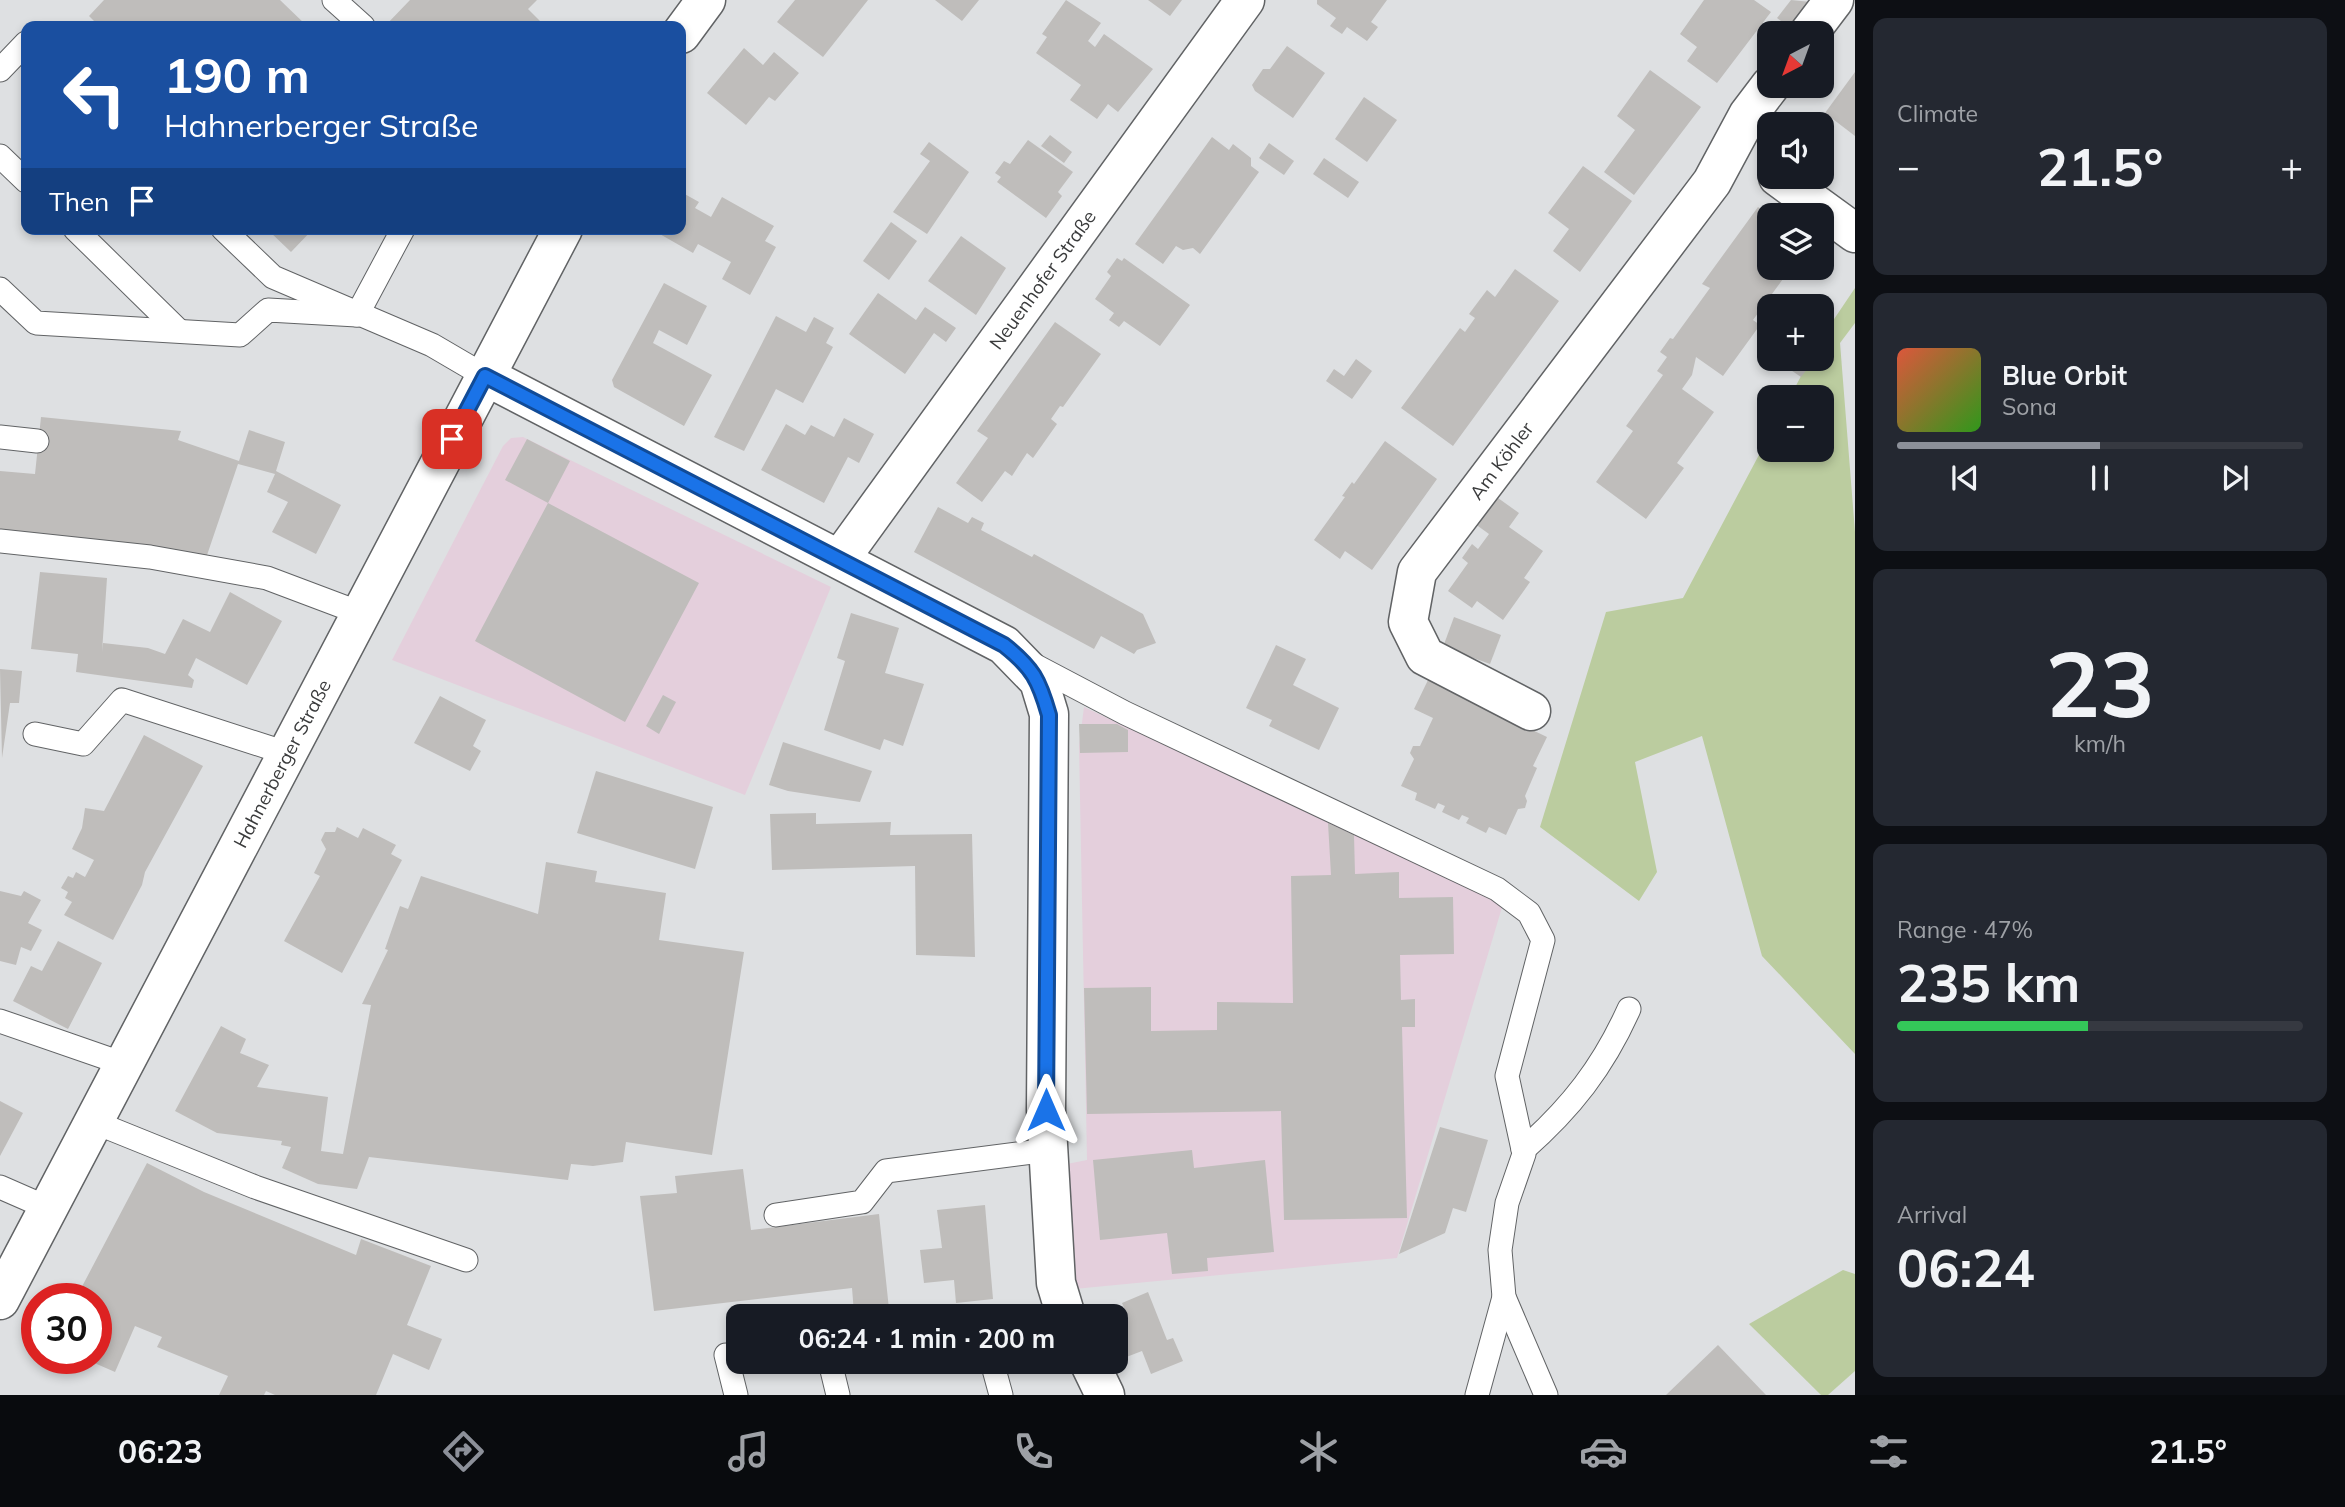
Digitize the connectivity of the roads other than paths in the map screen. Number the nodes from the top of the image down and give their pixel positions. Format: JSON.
{"nodes":[{"id":1,"x":334,"y":0,"type":"edge"},
{"id":2,"x":706,"y":0,"type":"edge"},
{"id":3,"x":1245,"y":0,"type":"edge"},
{"id":4,"x":1834,"y":0,"type":"edge"},
{"id":5,"x":357,"y":21,"type":"edge"},
{"id":6,"x":1818,"y":21,"type":"edge"},
{"id":7,"x":686,"y":27,"type":"edge"},
{"id":8,"x":21,"y":48,"type":"edge"},
{"id":9,"x":0,"y":70,"type":"edge"},
{"id":10,"x":1761,"y":98,"type":"edge"},
{"id":11,"x":0,"y":156,"type":"edge"},
{"id":12,"x":1757,"y":170,"type":"edge"},
{"id":13,"x":21,"y":176,"type":"edge"},
{"id":14,"x":1712,"y":182,"type":"junction"},
{"id":15,"x":1794,"y":189,"type":"edge"},
{"id":16,"x":1855,"y":233,"type":"edge"},
{"id":17,"x":81,"y":235,"type":"edge"},
{"id":18,"x":229,"y":235,"type":"edge"},
{"id":19,"x":400,"y":235,"type":"edge"},
{"id":20,"x":560,"y":235,"type":"edge"},
{"id":21,"x":0,"y":289,"type":"edge"},
{"id":22,"x":358,"y":315,"type":"junction"},
{"id":23,"x":177,"y":329,"type":"junction"},
{"id":24,"x":485,"y":376,"type":"junction"},
{"id":25,"x":0,"y":437,"type":"edge"},
{"id":26,"x":37,"y":441,"type":"dead end"},
{"id":27,"x":0,"y":541,"type":"edge"},
{"id":28,"x":839,"y":559,"type":"junction"},
{"id":29,"x":360,"y":613,"type":"junction"},
{"id":30,"x":1017,"y":655,"type":"junction"},
{"id":31,"x":1531,"y":711,"type":"dead end"},
{"id":32,"x":35,"y":734,"type":"dead end"},
{"id":33,"x":286,"y":753,"type":"junction"},
{"id":34,"x":1629,"y":1009,"type":"dead end"},
{"id":35,"x":0,"y":1021,"type":"edge"},
{"id":36,"x":124,"y":1064,"type":"junction"},
{"id":37,"x":94,"y":1122,"type":"junction"},
{"id":38,"x":1048,"y":1150,"type":"junction"},
{"id":39,"x":1523,"y":1150,"type":"junction"},
{"id":40,"x":0,"y":1187,"type":"edge"},
{"id":41,"x":48,"y":1208,"type":"junction"},
{"id":42,"x":776,"y":1215,"type":"dead end"},
{"id":43,"x":466,"y":1260,"type":"dead end"},
{"id":44,"x":1504,"y":1297,"type":"junction"},
{"id":45,"x":0,"y":1300,"type":"edge"},
{"id":46,"x":1062,"y":1304,"type":"edge"},
{"id":47,"x":731,"y":1374,"type":"edge"},
{"id":48,"x":833,"y":1374,"type":"edge"},
{"id":49,"x":995,"y":1374,"type":"edge"},
{"id":50,"x":1095,"y":1374,"type":"edge"},
{"id":51,"x":736,"y":1395,"type":"edge"},
{"id":52,"x":838,"y":1395,"type":"edge"},
{"id":53,"x":1001,"y":1395,"type":"edge"},
{"id":54,"x":1105,"y":1395,"type":"edge"},
{"id":55,"x":1477,"y":1395,"type":"edge"},
{"id":56,"x":1546,"y":1395,"type":"edge"}],
"edges":[{"from":1,"to":5,"type":"lane"},
{"from":2,"to":7,"type":"street"},
{"from":3,"to":28,"type":"street","name":"Neuenhofer Straße"},
{"from":4,"to":6,"type":"street"},
{"from":8,"to":9,"type":"lane"},
{"from":10,"to":14,"type":"street","name":"Am Köhler"},
{"from":11,"to":13,"type":"lane"},
{"from":12,"to":14,"type":"street"},
{"from":14,"to":31,"type":"street","name":"Am Köhler"},
{"from":15,"to":16,"type":"street"},
{"from":17,"to":23,"type":"lane"},
{"from":18,"to":22,"type":"lane"},
{"from":19,"to":22,"type":"lane"},
{"from":20,"to":24,"type":"street","name":"Hahnerberger Straße"},
{"from":21,"to":23,"type":"lane"},
{"from":22,"to":23,"type":"lane"},
{"from":22,"to":24,"type":"lane"},
{"from":24,"to":28,"type":"street"},
{"from":24,"to":29,"type":"street","name":"Hahnerberger Straße"},
{"from":25,"to":26,"type":"lane"},
{"from":27,"to":29,"type":"lane"},
{"from":28,"to":30,"type":"street"},
{"from":29,"to":33,"type":"street","name":"Hahnerberger Straße"},
{"from":30,"to":38,"type":"street"},
{"from":30,"to":39,"type":"lane"},
{"from":32,"to":33,"type":"lane"},
{"from":33,"to":36,"type":"street","name":"Hahnerberger Straße"},
{"from":34,"to":39,"type":"lane"},
{"from":35,"to":36,"type":"lane"},
{"from":36,"to":37,"type":"street","name":"Hahnerberger Straße"},
{"from":37,"to":41,"type":"street","name":"Hahnerberger Straße"},
{"from":37,"to":43,"type":"lane"},
{"from":38,"to":42,"type":"lane"},
{"from":38,"to":46,"type":"street"},
{"from":39,"to":44,"type":"lane"},
{"from":40,"to":41,"type":"lane"},
{"from":41,"to":45,"type":"street","name":"Hahnerberger Straße"},
{"from":44,"to":55,"type":"lane"},
{"from":44,"to":56,"type":"lane"},
{"from":47,"to":51,"type":"lane"},
{"from":48,"to":52,"type":"lane"},
{"from":49,"to":53,"type":"lane"},
{"from":50,"to":54,"type":"street"}]}
